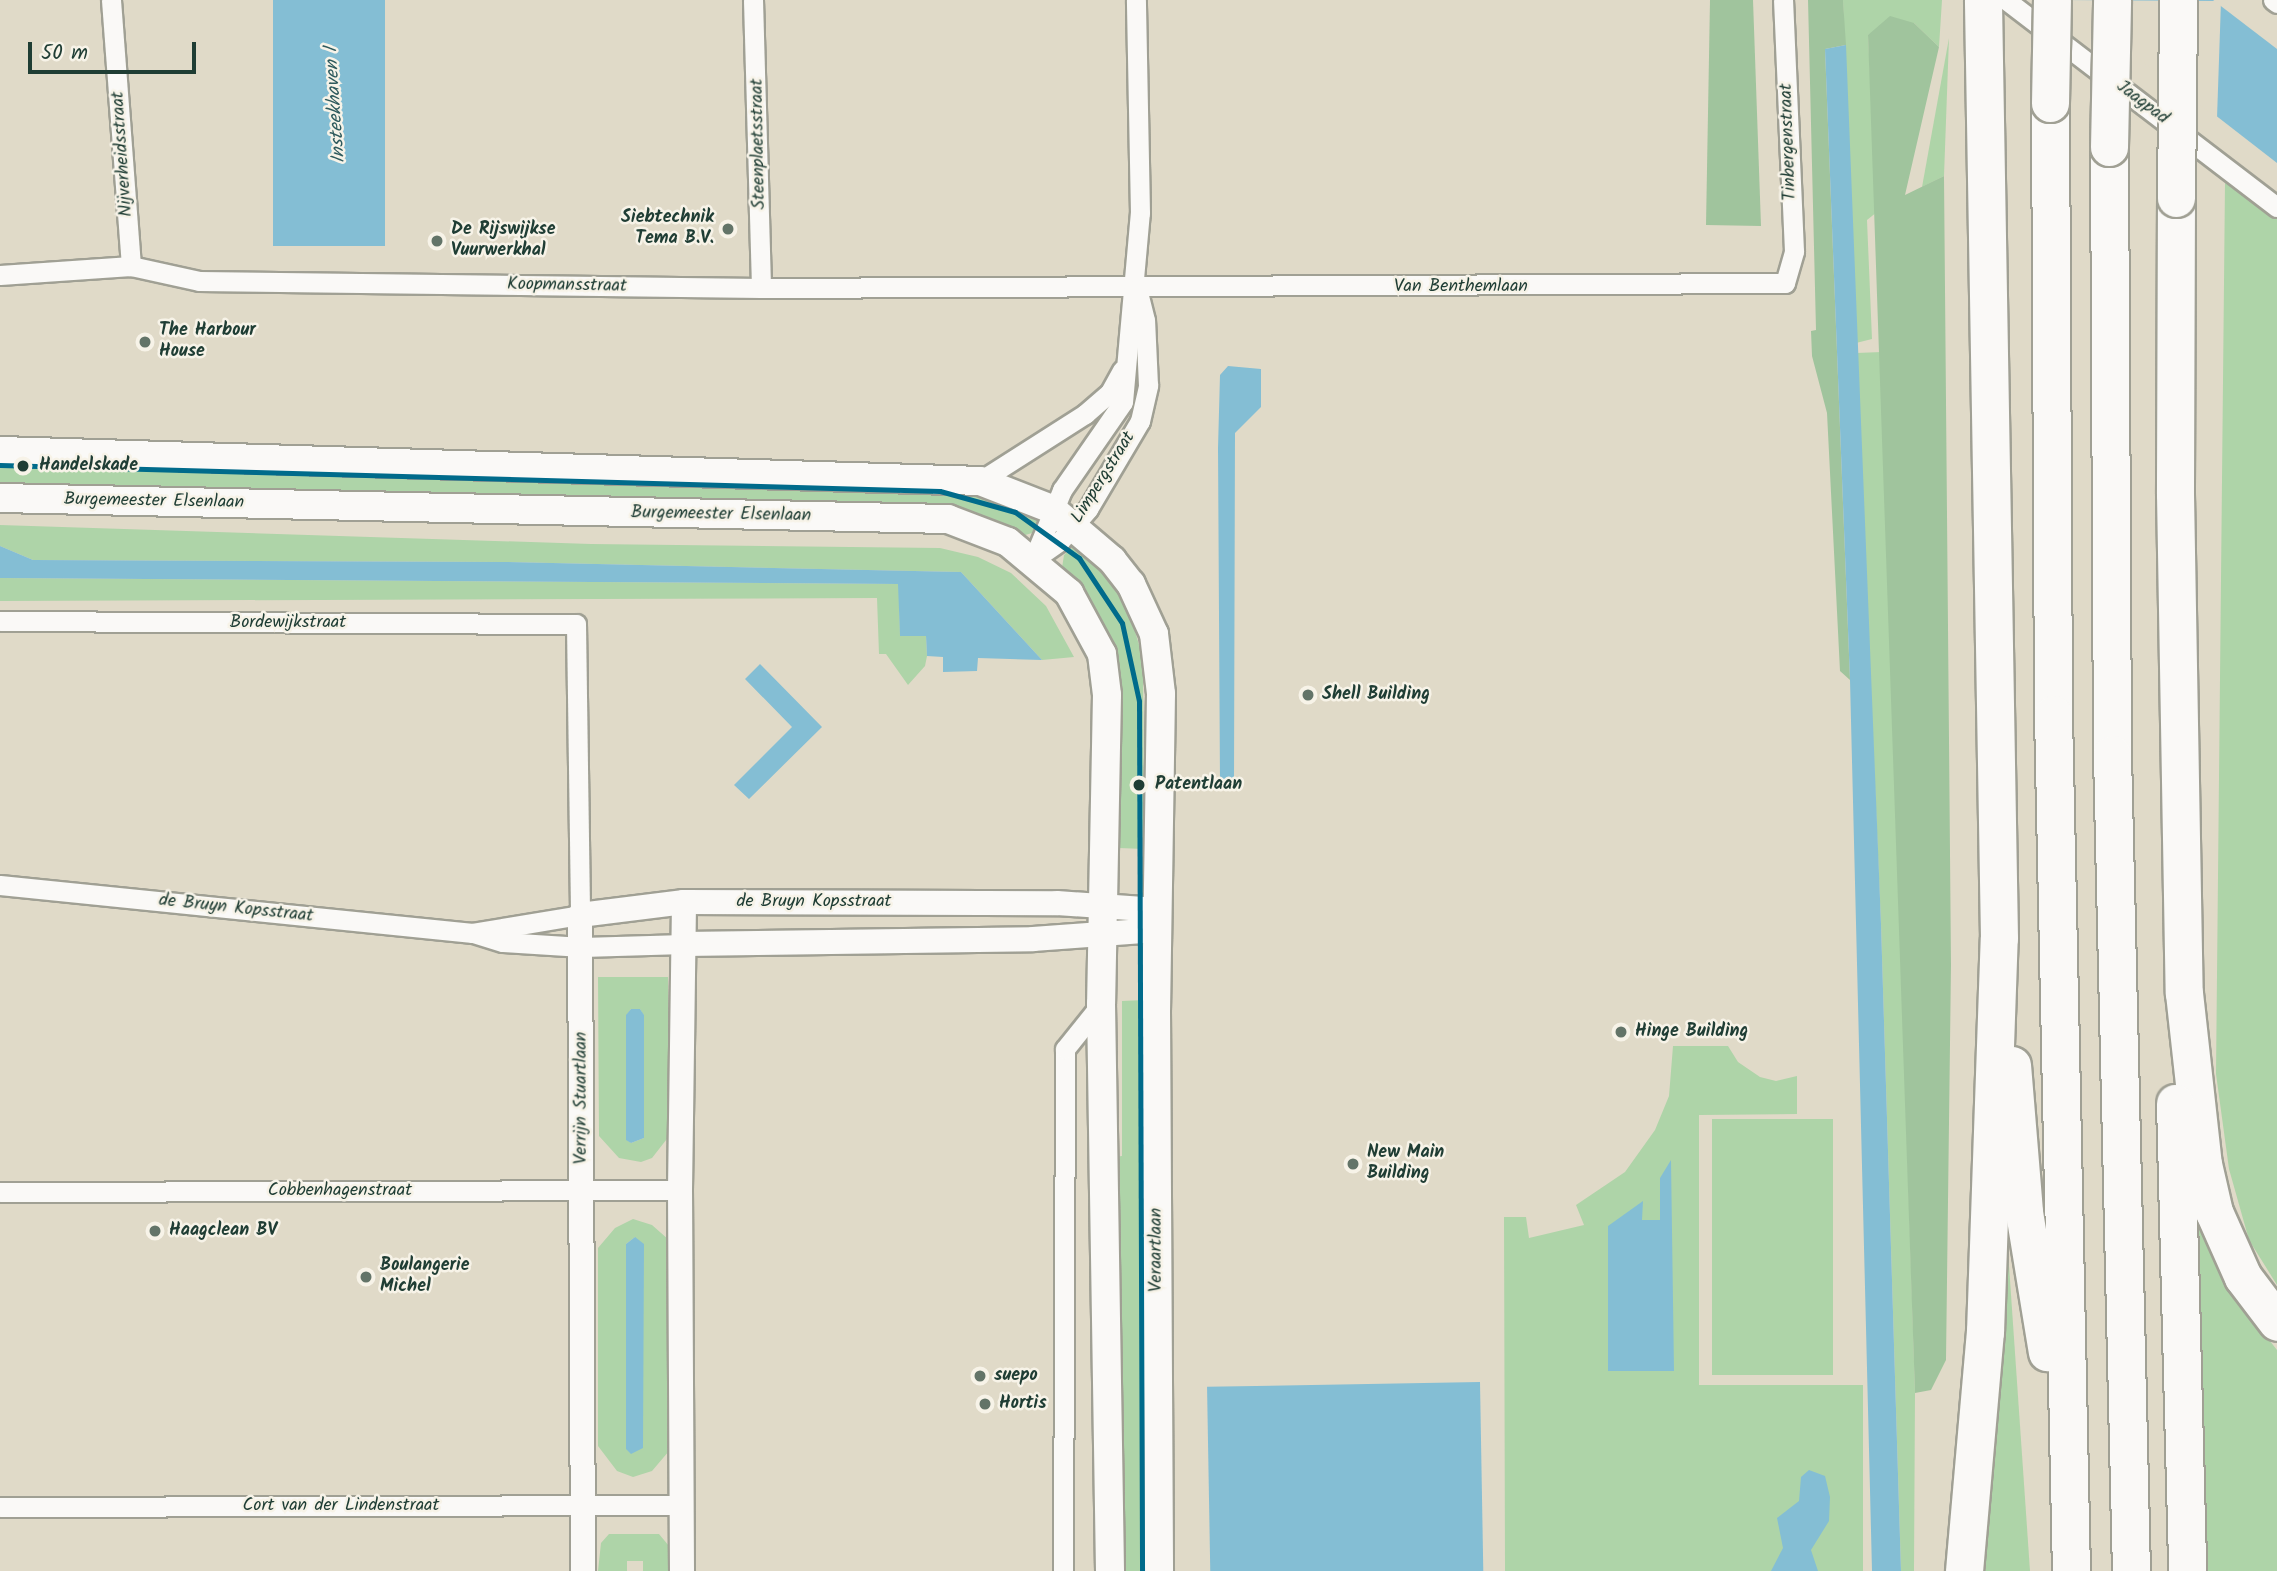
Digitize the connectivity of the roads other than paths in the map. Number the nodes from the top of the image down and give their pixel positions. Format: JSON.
{"nodes":[{"id":1,"x":111,"y":0,"type":"edge"},
{"id":2,"x":753,"y":0,"type":"edge"},
{"id":3,"x":1136,"y":0,"type":"edge"},
{"id":4,"x":1783,"y":0,"type":"edge"},
{"id":5,"x":1983,"y":0,"type":"edge"},
{"id":6,"x":2006,"y":0,"type":"edge"},
{"id":7,"x":2052,"y":0,"type":"edge"},
{"id":8,"x":2112,"y":0,"type":"edge"},
{"id":9,"x":2178,"y":0,"type":"edge"},
{"id":10,"x":2277,"y":207,"type":"edge"},
{"id":11,"x":131,"y":266,"type":"junction"},
{"id":12,"x":0,"y":275,"type":"edge"},
{"id":13,"x":1785,"y":283,"type":"joint"},
{"id":14,"x":761,"y":288,"type":"junction"},
{"id":15,"x":1136,"y":288,"type":"junction"},
{"id":16,"x":1124,"y":365,"type":"junction"},
{"id":17,"x":0,"y":451,"type":"edge"},
{"id":18,"x":980,"y":481,"type":"junction"},
{"id":19,"x":0,"y":498,"type":"edge"},
{"id":20,"x":1052,"y":509,"type":"junction"},
{"id":21,"x":1075,"y":525,"type":"junction"},
{"id":22,"x":1033,"y":560,"type":"junction"},
{"id":23,"x":0,"y":621,"type":"edge"},
{"id":24,"x":576,"y":624,"type":"joint"},
{"id":25,"x":0,"y":885,"type":"edge"},
{"id":26,"x":684,"y":902,"type":"junction"},
{"id":27,"x":1103,"y":906,"type":"junction"},
{"id":28,"x":580,"y":915,"type":"junction"},
{"id":29,"x":1158,"y":920,"type":"junction"},
{"id":30,"x":473,"y":933,"type":"junction"},
{"id":31,"x":1102,"y":934,"type":"junction"},
{"id":32,"x":1999,"y":938,"type":"junction"},
{"id":33,"x":684,"y":944,"type":"junction"},
{"id":34,"x":582,"y":947,"type":"junction"},
{"id":35,"x":2184,"y":993,"type":"junction"},
{"id":36,"x":1101,"y":1004,"type":"junction"},
{"id":37,"x":582,"y":1190,"type":"junction"},
{"id":38,"x":680,"y":1190,"type":"junction"},
{"id":39,"x":0,"y":1192,"type":"edge"},
{"id":40,"x":2277,"y":1322,"type":"edge"},
{"id":41,"x":2068,"y":1484,"type":"junction"},
{"id":42,"x":582,"y":1505,"type":"junction"},
{"id":43,"x":681,"y":1506,"type":"junction"},
{"id":44,"x":0,"y":1507,"type":"edge"},
{"id":45,"x":583,"y":1571,"type":"edge"},
{"id":46,"x":682,"y":1571,"type":"edge"},
{"id":47,"x":1063,"y":1571,"type":"edge"},
{"id":48,"x":1110,"y":1571,"type":"edge"},
{"id":49,"x":1159,"y":1571,"type":"edge"},
{"id":50,"x":1964,"y":1571,"type":"edge"},
{"id":51,"x":2071,"y":1571,"type":"edge"},
{"id":52,"x":2131,"y":1571,"type":"edge"},
{"id":53,"x":2187,"y":1571,"type":"edge"}],
"edges":[{"from":1,"to":11,"type":"street","name":"Nijverheidsstraat"},
{"from":2,"to":14,"type":"street","name":"Steenplaetsstraat"},
{"from":3,"to":15,"type":"street","name":"Limpergstraat"},
{"from":4,"to":13,"type":"street","name":"Tinbergenstraat"},
{"from":5,"to":32,"type":"highway"},
{"from":6,"to":10,"type":"street","name":"Jaagpad"},
{"from":7,"to":41,"type":"highway","bridge":true},
{"from":8,"to":52,"type":"highway","bridge":true},
{"from":9,"to":35,"type":"highway","bridge":true},
{"from":11,"to":12,"type":"street","name":"Koopmansstraat"},
{"from":11,"to":14,"type":"street","name":"Koopmansstraat"},
{"from":13,"to":15,"type":"street","name":"Van Benthemlaan"},
{"from":14,"to":15,"type":"street","name":"Koopmansstraat"},
{"from":15,"to":16,"type":"street","name":"Limpergstraat"},
{"from":15,"to":21,"type":"street","name":"Limpergstraat"},
{"from":16,"to":18,"type":"street","name":"Limpergstraat"},
{"from":16,"to":20,"type":"street","name":"Limpergstraat"},
{"from":17,"to":18,"type":"main road"},
{"from":18,"to":20,"type":"main road"},
{"from":19,"to":22,"type":"main road","name":"Burgemeester Elsenlaan"},
{"from":20,"to":21,"type":"main road"},
{"from":20,"to":22,"type":"street","name":"Limpergstraat"},
{"from":21,"to":22,"type":"street","name":"Limpergstraat"},
{"from":21,"to":29,"type":"main road"},
{"from":22,"to":27,"type":"main road","name":"Burgemeester Elsenlaan"},
{"from":23,"to":24,"type":"street","name":"Bordewijkstraat"},
{"from":24,"to":28,"type":"street","name":"Verrijn Stuartlaan"},
{"from":25,"to":30,"type":"street","name":"de Bruyn Kopsstraat"},
{"from":26,"to":27,"type":"street","name":"de Bruyn Kopsstraat"},
{"from":26,"to":28,"type":"street","name":"de Bruyn Kopsstraat"},
{"from":26,"to":33,"type":"street"},
{"from":27,"to":29,"type":"street","name":"de Bruyn Kopsstraat"},
{"from":27,"to":31,"type":"main road","name":"Burgemeester Elsenlaan"},
{"from":28,"to":30,"type":"street","name":"de Bruyn Kopsstraat"},
{"from":28,"to":34,"type":"street","name":"Verrijn Stuartlaan"},
{"from":29,"to":31,"type":"street","name":"de Bruyn Kopsstraat"},
{"from":29,"to":49,"type":"main road","name":"Veraartlaan"},
{"from":30,"to":34,"type":"street","name":"de Bruyn Kopsstraat"},
{"from":31,"to":33,"type":"street","name":"de Bruyn Kopsstraat"},
{"from":31,"to":36,"type":"main road"},
{"from":32,"to":41,"type":"highway"},
{"from":32,"to":50,"type":"highway"},
{"from":33,"to":34,"type":"street","name":"de Bruyn Kopsstraat"},
{"from":33,"to":38,"type":"street"},
{"from":34,"to":37,"type":"street","name":"Verrijn Stuartlaan"},
{"from":35,"to":40,"type":"highway"},
{"from":35,"to":53,"type":"highway"},
{"from":36,"to":47,"type":"street"},
{"from":36,"to":48,"type":"main road"},
{"from":37,"to":38,"type":"street","name":"Cobbenhagenstraat"},
{"from":37,"to":39,"type":"street","name":"Cobbenhagenstraat"},
{"from":37,"to":42,"type":"street","name":"Verrijn Stuartlaan"},
{"from":38,"to":43,"type":"street"},
{"from":41,"to":51,"type":"highway"},
{"from":42,"to":43,"type":"street","name":"Cort van der Lindenstraat"},
{"from":42,"to":44,"type":"street","name":"Cort van der Lindenstraat"},
{"from":42,"to":45,"type":"street","name":"Verrijn Stuartlaan"},
{"from":43,"to":46,"type":"street"}]}
